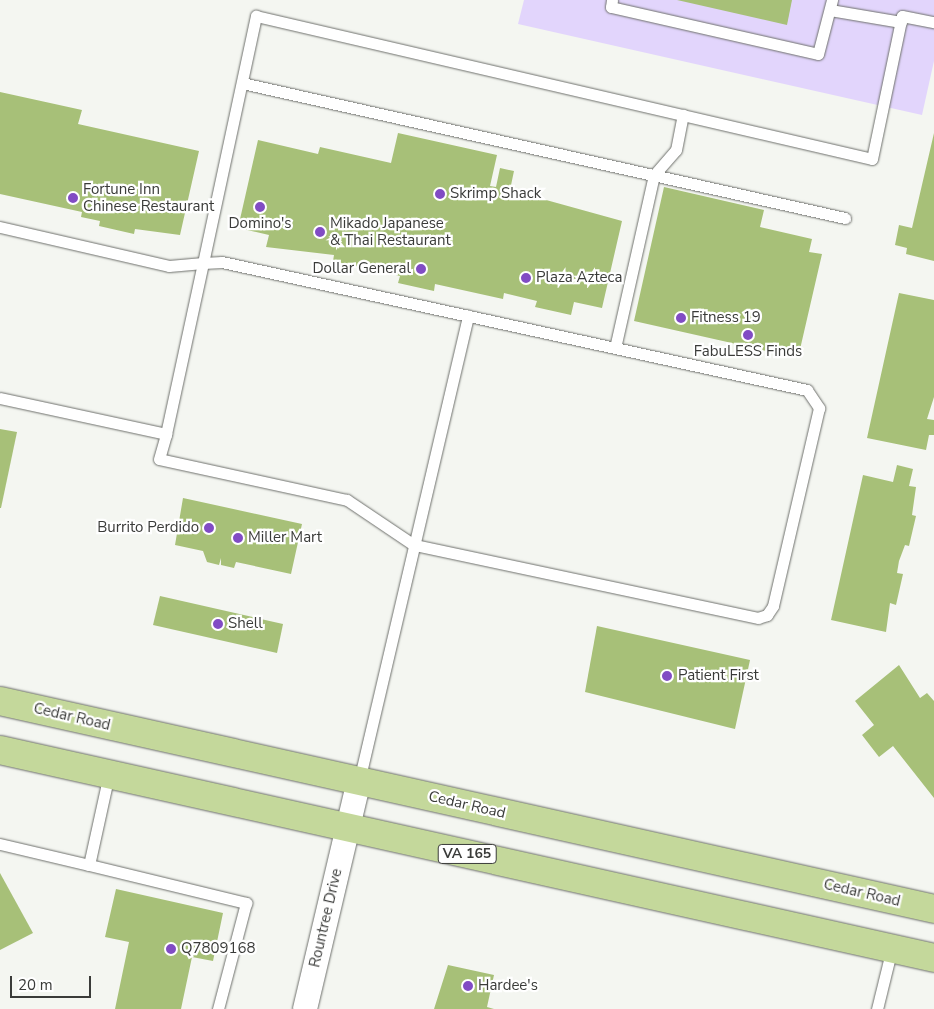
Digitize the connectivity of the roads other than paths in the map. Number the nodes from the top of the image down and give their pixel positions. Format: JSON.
{"nodes":[{"id":1,"x":612,"y":0,"type":"edge"},
{"id":2,"x":831,"y":5,"type":"edge"},
{"id":3,"x":901,"y":22,"type":"junction"},
{"id":4,"x":934,"y":22,"type":"edge"},
{"id":5,"x":242,"y":83,"type":"junction"},
{"id":6,"x":683,"y":115,"type":"junction"},
{"id":7,"x":654,"y":176,"type":"junction"},
{"id":8,"x":845,"y":218,"type":"dead end"},
{"id":9,"x":0,"y":227,"type":"edge"},
{"id":10,"x":203,"y":263,"type":"junction"},
{"id":11,"x":468,"y":316,"type":"junction"},
{"id":12,"x":615,"y":348,"type":"junction"},
{"id":13,"x":0,"y":398,"type":"edge"},
{"id":14,"x":166,"y":434,"type":"junction"},
{"id":15,"x":414,"y":545,"type":"junction"},
{"id":16,"x":0,"y":700,"type":"edge"},
{"id":17,"x":0,"y":750,"type":"edge"},
{"id":18,"x":109,"y":774,"type":"junction"},
{"id":19,"x":359,"y":781,"type":"junction"},
{"id":20,"x":348,"y":828,"type":"junction"},
{"id":21,"x":0,"y":844,"type":"edge"},
{"id":22,"x":89,"y":865,"type":"junction"},
{"id":23,"x":934,"y":909,"type":"edge"},
{"id":24,"x":892,"y":948,"type":"junction"},
{"id":25,"x":934,"y":958,"type":"edge"},
{"id":26,"x":218,"y":1009,"type":"edge"},
{"id":27,"x":305,"y":1009,"type":"edge"},
{"id":28,"x":877,"y":1009,"type":"edge"}],
"edges":[{"from":1,"to":2,"type":"lane"},
{"from":2,"to":3,"type":"lane"},
{"from":3,"to":4,"type":"lane"},
{"from":3,"to":6,"type":"lane"},
{"from":5,"to":6,"type":"lane"},
{"from":5,"to":7,"type":"lane"},
{"from":5,"to":10,"type":"lane"},
{"from":6,"to":7,"type":"lane"},
{"from":7,"to":8,"type":"lane"},
{"from":7,"to":12,"type":"lane"},
{"from":9,"to":10,"type":"lane"},
{"from":10,"to":11,"type":"lane"},
{"from":10,"to":14,"type":"lane"},
{"from":11,"to":12,"type":"lane"},
{"from":11,"to":15,"type":"lane"},
{"from":12,"to":15,"type":"lane"},
{"from":13,"to":14,"type":"lane"},
{"from":14,"to":15,"type":"lane"},
{"from":15,"to":19,"type":"lane"},
{"from":16,"to":19,"type":"main road","name":"Cedar Road"},
{"from":17,"to":18,"type":"main road","number":"VA 165"},
{"from":18,"to":20,"type":"main road","number":"VA 165"},
{"from":18,"to":22,"type":"lane"},
{"from":19,"to":20,"type":"street","name":"Rountree Drive"},
{"from":19,"to":23,"type":"main road","name":"Cedar Road"},
{"from":20,"to":24,"type":"main road","number":"VA 165"},
{"from":20,"to":27,"type":"street","name":"Rountree Drive"},
{"from":21,"to":22,"type":"lane"},
{"from":22,"to":26,"type":"lane"},
{"from":24,"to":25,"type":"main road","number":"VA 165"},
{"from":24,"to":28,"type":"lane"}]}
